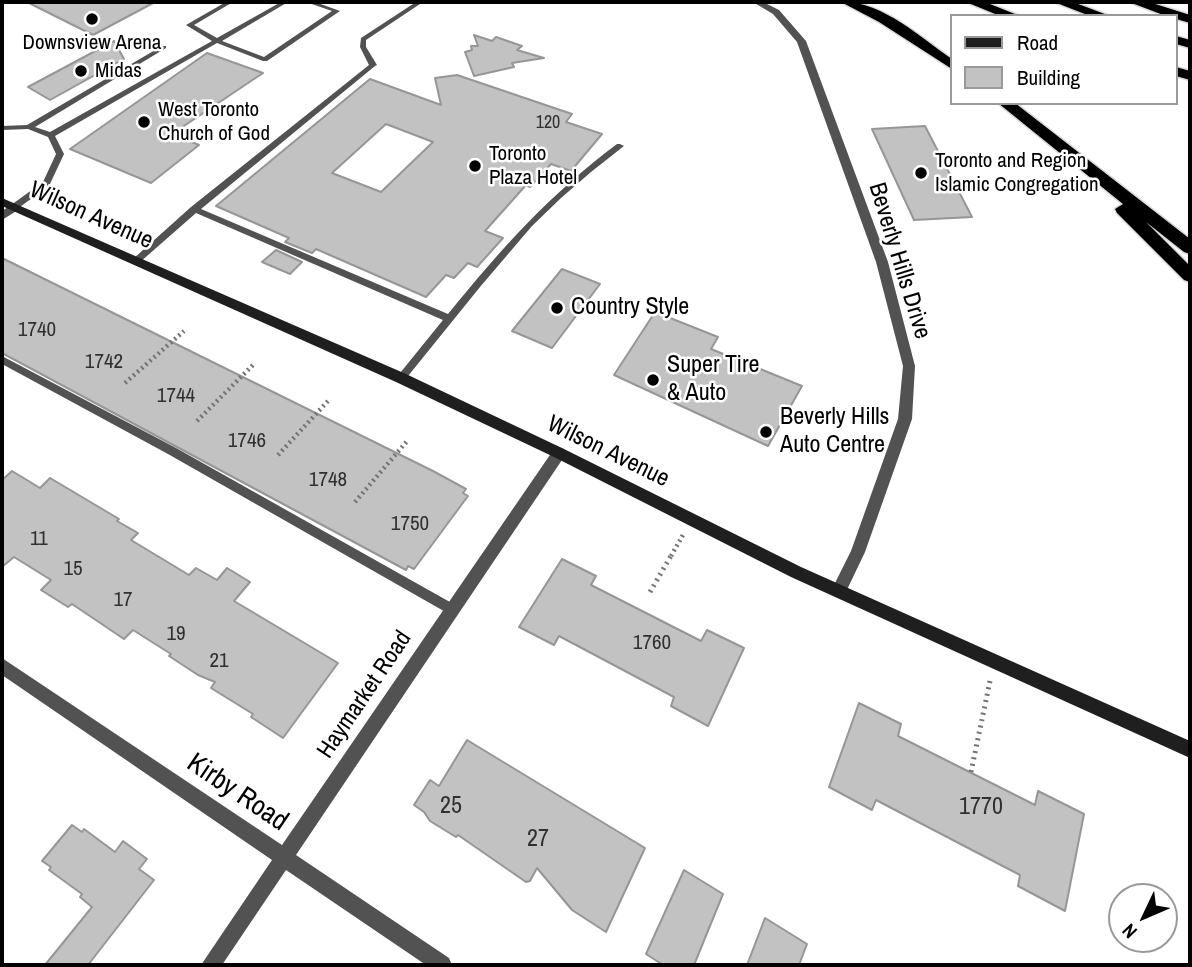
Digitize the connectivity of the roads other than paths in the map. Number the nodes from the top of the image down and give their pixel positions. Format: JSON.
{"nodes":[{"id":1,"x":230,"y":2,"type":"edge"},
{"id":2,"x":285,"y":2,"type":"edge"},
{"id":3,"x":309,"y":2,"type":"edge"},
{"id":4,"x":420,"y":2,"type":"edge"},
{"id":5,"x":757,"y":2,"type":"edge"},
{"id":6,"x":848,"y":2,"type":"edge"},
{"id":7,"x":973,"y":2,"type":"edge"},
{"id":8,"x":1061,"y":2,"type":"edge"},
{"id":9,"x":1136,"y":2,"type":"edge"},
{"id":10,"x":1008,"y":14,"type":"edge"},
{"id":11,"x":1098,"y":14,"type":"edge"},
{"id":12,"x":1174,"y":14,"type":"edge"},
{"id":13,"x":216,"y":41,"type":"junction"},
{"id":14,"x":164,"y":47,"type":"dead end"},
{"id":15,"x":950,"y":64,"type":"edge"},
{"id":16,"x":1008,"y":105,"type":"edge"},
{"id":17,"x":29,"y":127,"type":"junction"},
{"id":18,"x":2,"y":128,"type":"edge"},
{"id":19,"x":51,"y":135,"type":"junction"},
{"id":20,"x":1052,"y":139,"type":"junction"},
{"id":21,"x":620,"y":146,"type":"dead end"},
{"id":22,"x":2,"y":202,"type":"edge"},
{"id":23,"x":14,"y":207,"type":"junction"},
{"id":24,"x":194,"y":209,"type":"junction"},
{"id":25,"x":2,"y":216,"type":"edge"},
{"id":26,"x":1190,"y":248,"type":"edge"},
{"id":27,"x":136,"y":261,"type":"junction"},
{"id":28,"x":1190,"y":276,"type":"edge"},
{"id":29,"x":450,"y":319,"type":"junction"},
{"id":30,"x":2,"y":360,"type":"edge"},
{"id":31,"x":401,"y":378,"type":"junction"},
{"id":32,"x":559,"y":453,"type":"junction"},
{"id":33,"x":839,"y":591,"type":"junction"},
{"id":34,"x":453,"y":610,"type":"junction"},
{"id":35,"x":2,"y":666,"type":"edge"},
{"id":36,"x":1190,"y":750,"type":"edge"},
{"id":37,"x":285,"y":857,"type":"junction"},
{"id":38,"x":211,"y":965,"type":"edge"},
{"id":39,"x":442,"y":965,"type":"edge"}],
"edges":[{"from":1,"to":13,"type":"lane"},
{"from":2,"to":13,"type":"lane"},
{"from":3,"to":13,"type":"lane"},
{"from":4,"to":24,"type":"lane"},
{"from":5,"to":33,"type":"street","name":"Beverly Hills Drive"},
{"from":6,"to":15,"type":"highway"},
{"from":7,"to":10,"type":"highway"},
{"from":8,"to":11,"type":"highway"},
{"from":9,"to":12,"type":"highway"},
{"from":13,"to":19,"type":"lane"},
{"from":14,"to":17,"type":"lane"},
{"from":16,"to":20,"type":"highway"},
{"from":17,"to":18,"type":"lane"},
{"from":17,"to":19,"type":"lane"},
{"from":19,"to":23,"type":"lane"},
{"from":20,"to":26,"type":"highway"},
{"from":20,"to":28,"type":"highway"},
{"from":21,"to":29,"type":"lane"},
{"from":22,"to":23,"type":"main road","name":"Wilson Avenue"},
{"from":23,"to":25,"type":"street"},
{"from":23,"to":27,"type":"main road","name":"Wilson Avenue"},
{"from":24,"to":27,"type":"lane"},
{"from":24,"to":29,"type":"lane"},
{"from":27,"to":31,"type":"main road","name":"Wilson Avenue"},
{"from":29,"to":31,"type":"lane"},
{"from":30,"to":34,"type":"lane"},
{"from":31,"to":32,"type":"main road","name":"Wilson Avenue"},
{"from":32,"to":33,"type":"main road","name":"Wilson Avenue"},
{"from":32,"to":34,"type":"street","name":"Haymarket Road"},
{"from":33,"to":36,"type":"main road","name":"Wilson Avenue"},
{"from":34,"to":37,"type":"street","name":"Haymarket Road"},
{"from":35,"to":37,"type":"street","name":"Kirby Road"},
{"from":37,"to":38,"type":"street","name":"Haymarket Road"},
{"from":37,"to":39,"type":"street","name":"Kirby Road"}]}
